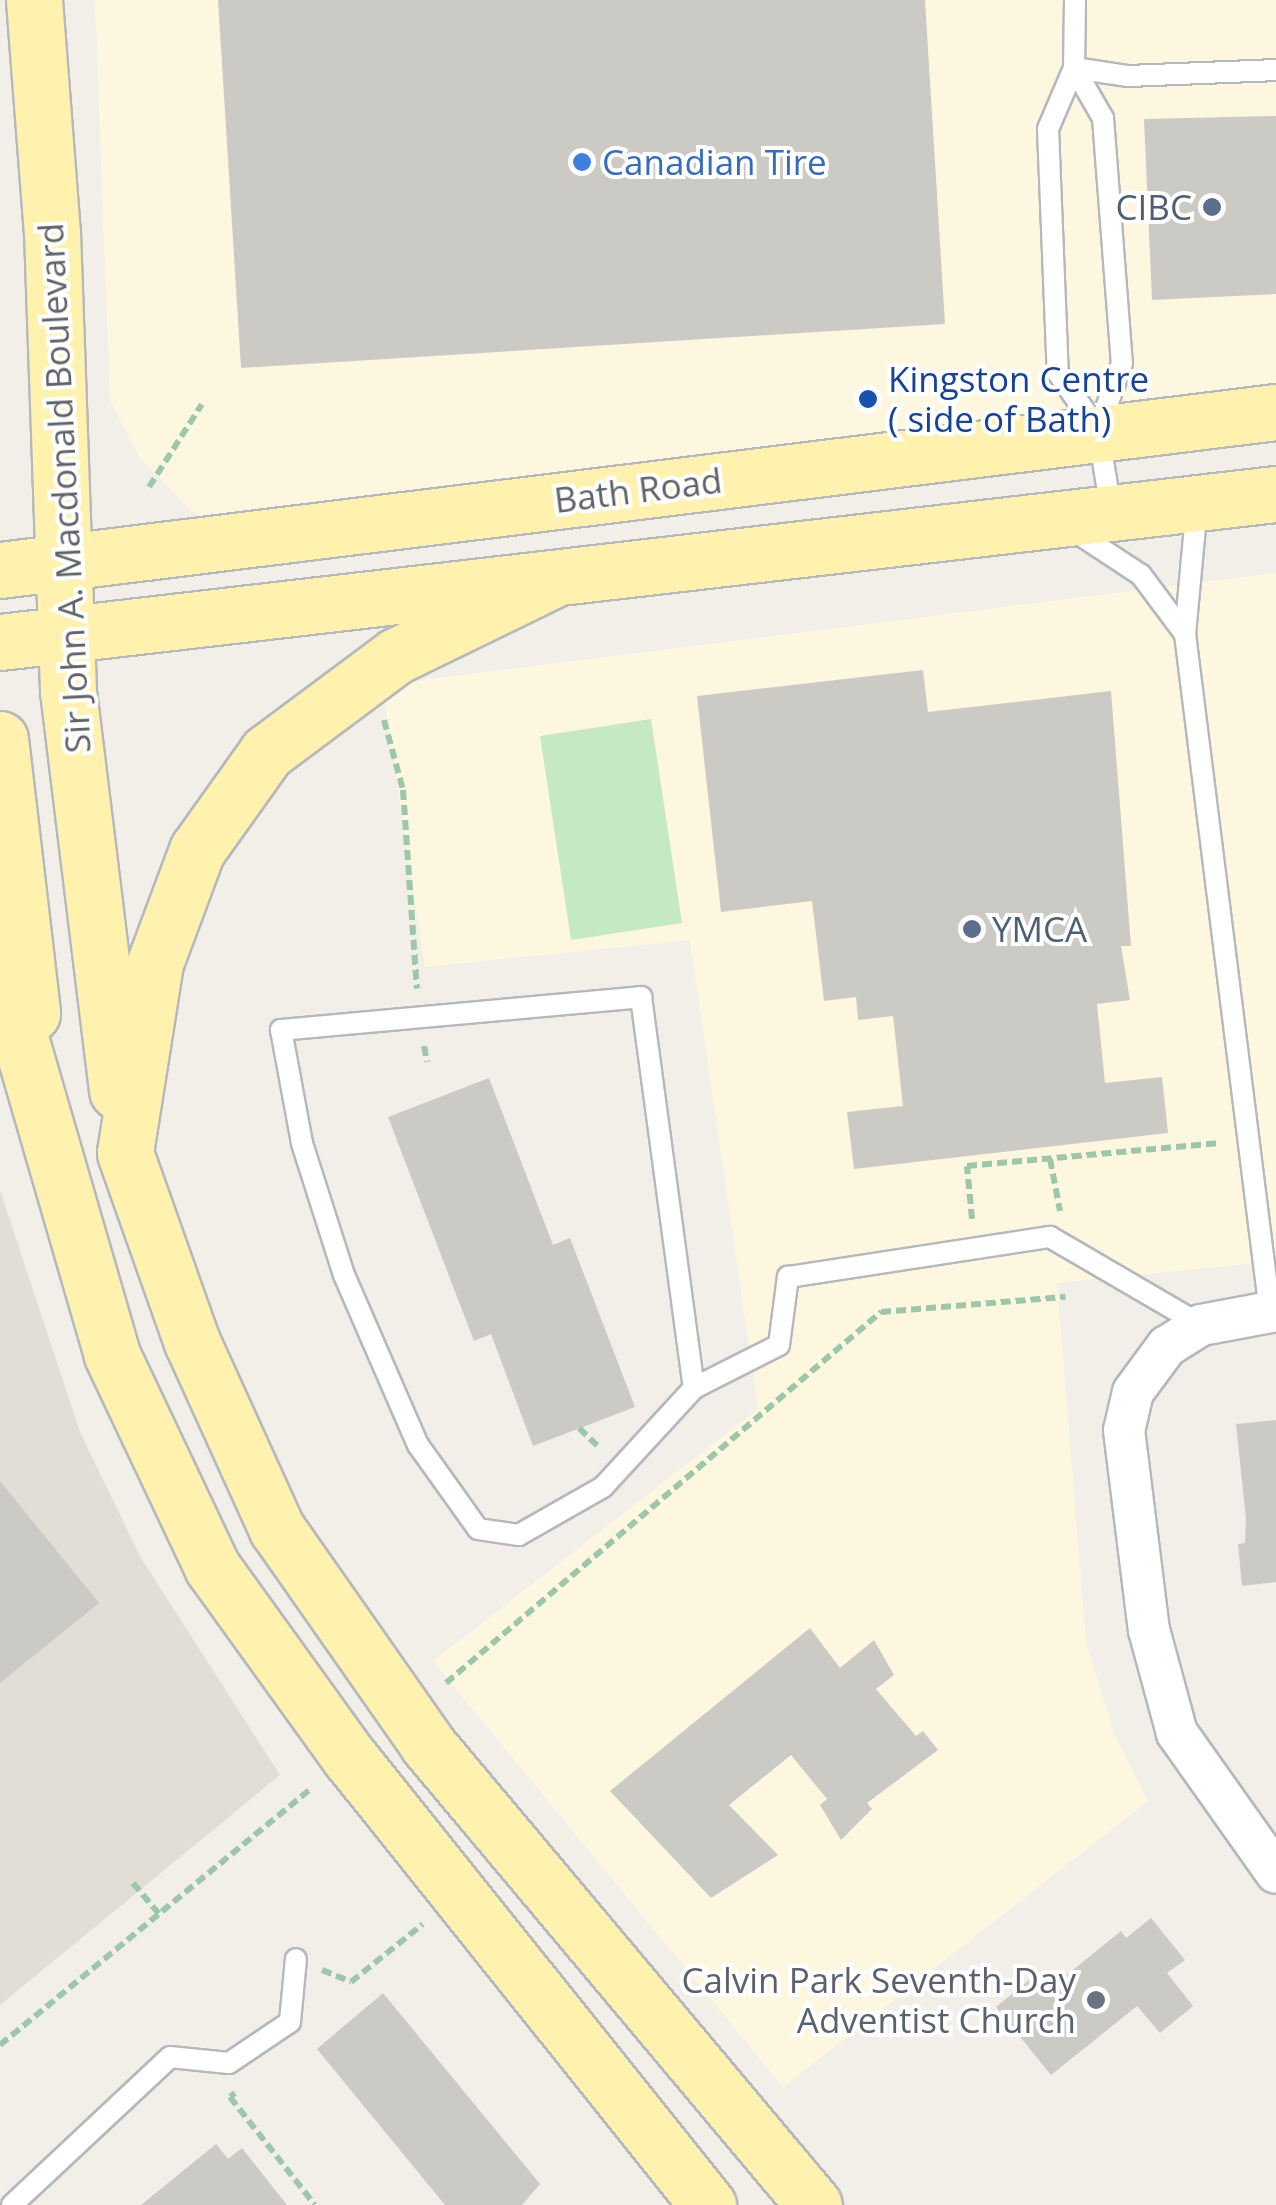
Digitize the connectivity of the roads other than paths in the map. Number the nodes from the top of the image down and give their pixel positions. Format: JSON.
{"nodes":[{"id":1,"x":34,"y":0,"type":"edge"},
{"id":2,"x":1075,"y":0,"type":"edge"},
{"id":3,"x":1074,"y":68,"type":"junction"},
{"id":4,"x":1276,"y":70,"type":"edge"},
{"id":5,"x":1276,"y":412,"type":"edge"},
{"id":6,"x":1098,"y":430,"type":"junction"},
{"id":7,"x":1276,"y":494,"type":"edge"},
{"id":8,"x":1197,"y":502,"type":"junction"},
{"id":9,"x":1110,"y":510,"type":"junction"},
{"id":10,"x":1052,"y":518,"type":"junction"},
{"id":11,"x":66,"y":562,"type":"junction"},
{"id":12,"x":0,"y":570,"type":"edge"},
{"id":13,"x":552,"y":580,"type":"junction"},
{"id":14,"x":1184,"y":634,"type":"junction"},
{"id":15,"x":68,"y":636,"type":"junction"},
{"id":16,"x":0,"y":642,"type":"edge"},
{"id":17,"x":0,"y":740,"type":"edge"},
{"id":18,"x":0,"y":969,"type":"edge"},
{"id":19,"x":46,"y":1125,"type":"junction"},
{"id":20,"x":124,"y":1153,"type":"junction"},
{"id":21,"x":1273,"y":1312,"type":"edge"},
{"id":22,"x":1201,"y":1325,"type":"junction"},
{"id":23,"x":694,"y":1388,"type":"junction"},
{"id":24,"x":1276,"y":1873,"type":"edge"},
{"id":25,"x":296,"y":1959,"type":"road end"},
{"id":26,"x":12,"y":2205,"type":"edge"},
{"id":27,"x":708,"y":2205,"type":"edge"},
{"id":28,"x":814,"y":2205,"type":"edge"}],
"edges":[{"from":1,"to":11,"type":"main road","name":"Sir John A. Macdonald Boulevard"},
{"from":2,"to":3,"type":"lane"},
{"from":3,"to":4,"type":"lane"},
{"from":3,"to":6,"type":"lane"},
{"from":3,"to":6,"type":"lane"},
{"from":5,"to":6,"type":"main road","name":"Bath Road"},
{"from":6,"to":9,"type":"lane"},
{"from":6,"to":11,"type":"main road","name":"Bath Road"},
{"from":7,"to":8,"type":"main road"},
{"from":8,"to":9,"type":"main road"},
{"from":8,"to":14,"type":"lane"},
{"from":9,"to":10,"type":"main road"},
{"from":10,"to":13,"type":"main road"},
{"from":10,"to":14,"type":"lane"},
{"from":11,"to":12,"type":"main road","name":"Bath Road"},
{"from":11,"to":15,"type":"main road","name":"Sir John A. Macdonald Boulevard"},
{"from":13,"to":15,"type":"main road"},
{"from":13,"to":20,"type":"main road"},
{"from":14,"to":21,"type":"lane"},
{"from":15,"to":16,"type":"main road"},
{"from":15,"to":20,"type":"main road","name":"Sir John A. Macdonald Boulevard"},
{"from":17,"to":19,"type":"main road"},
{"from":18,"to":19,"type":"main road"},
{"from":19,"to":27,"type":"main road"},
{"from":20,"to":28,"type":"main road","name":"Sir John A. Macdonald Boulevard"},
{"from":21,"to":22,"type":"street"},
{"from":22,"to":23,"type":"lane"},
{"from":22,"to":24,"type":"street"},
{"from":23,"to":23,"type":"lane"},
{"from":25,"to":26,"type":"lane"}]}
